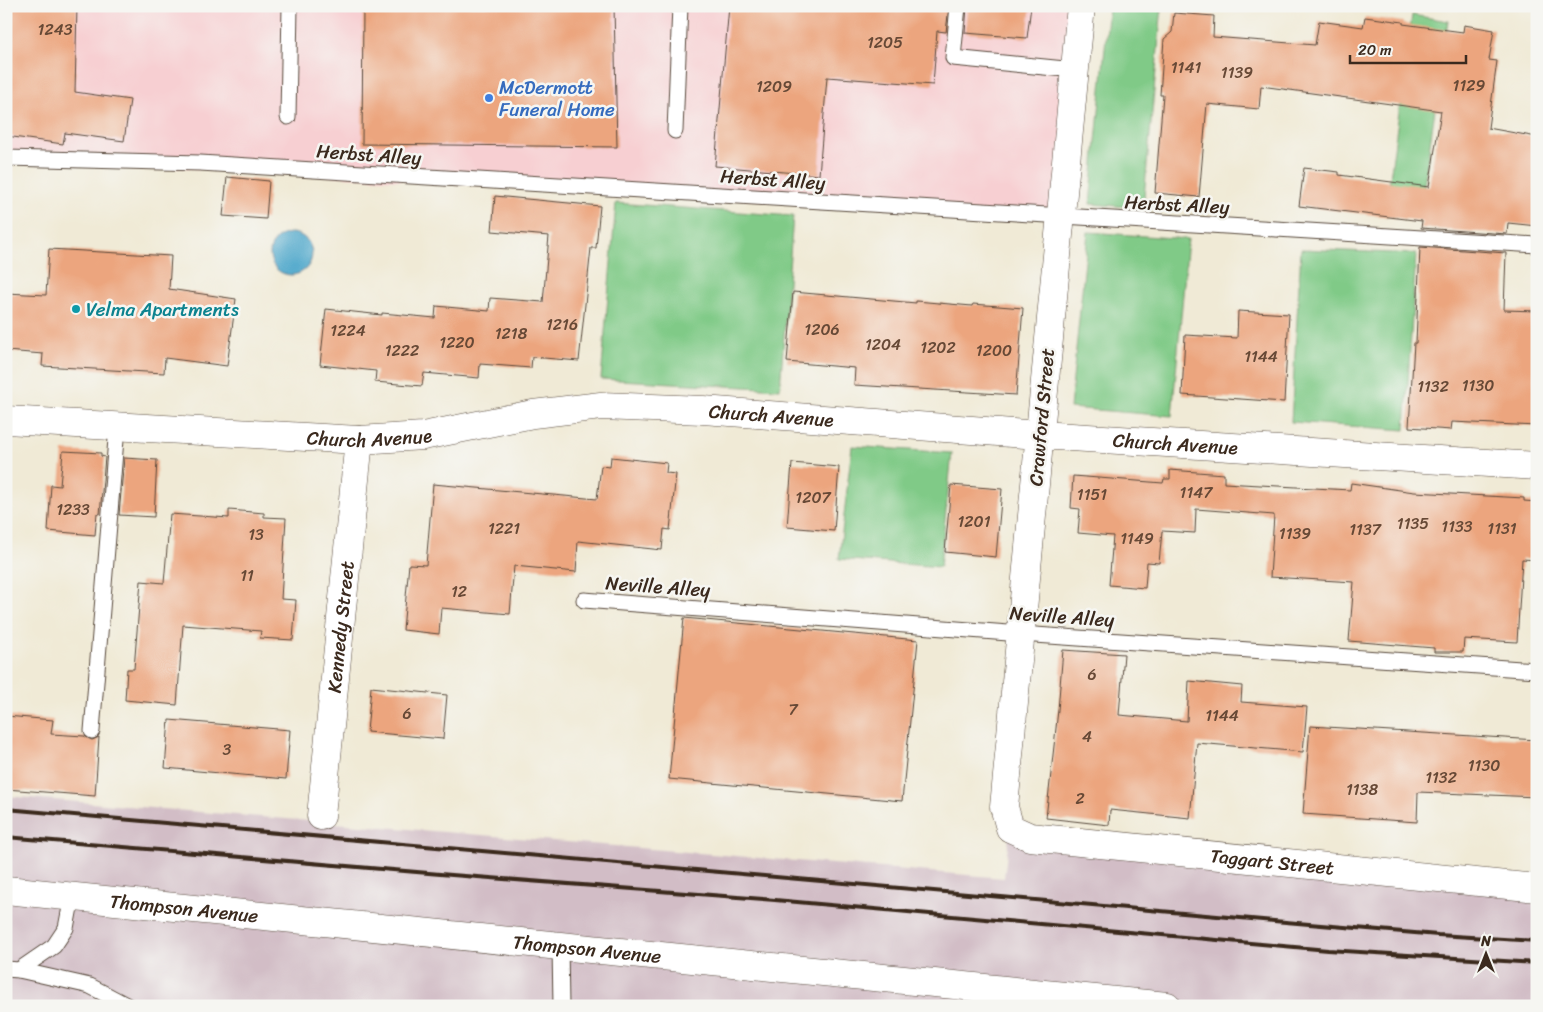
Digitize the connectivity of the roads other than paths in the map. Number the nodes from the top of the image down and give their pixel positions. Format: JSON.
{"nodes":[{"id":1,"x":290,"y":6,"type":"edge"},
{"id":2,"x":680,"y":6,"type":"edge"},
{"id":3,"x":958,"y":6,"type":"edge"},
{"id":4,"x":1081,"y":6,"type":"edge"},
{"id":5,"x":1075,"y":70,"type":"junction"},
{"id":6,"x":288,"y":117,"type":"dead end"},
{"id":7,"x":675,"y":131,"type":"dead end"},
{"id":8,"x":6,"y":158,"type":"edge"},
{"id":9,"x":1061,"y":217,"type":"junction"},
{"id":10,"x":1537,"y":245,"type":"edge"},
{"id":11,"x":6,"y":420,"type":"edge"},
{"id":12,"x":117,"y":427,"type":"junction"},
{"id":13,"x":1039,"y":435,"type":"junction"},
{"id":14,"x":359,"y":440,"type":"junction"},
{"id":15,"x":1537,"y":466,"type":"edge"},
{"id":16,"x":584,"y":600,"type":"dead end"},
{"id":17,"x":1021,"y":634,"type":"junction"},
{"id":18,"x":1537,"y":670,"type":"edge"},
{"id":19,"x":92,"y":732,"type":"dead end"},
{"id":20,"x":321,"y":816,"type":"dead end"},
{"id":21,"x":1010,"y":828,"type":"joint"},
{"id":22,"x":1537,"y":888,"type":"edge"},
{"id":23,"x":6,"y":890,"type":"edge"},
{"id":24,"x":72,"y":896,"type":"junction"},
{"id":25,"x":560,"y":946,"type":"junction"},
{"id":26,"x":12,"y":969,"type":"edge"},
{"id":27,"x":1023,"y":999,"type":"edge"},
{"id":28,"x":1140,"y":1005,"type":"edge"},
{"id":29,"x":128,"y":1006,"type":"edge"},
{"id":30,"x":562,"y":1006,"type":"edge"},
{"id":31,"x":1168,"y":1006,"type":"edge"}],
"edges":[{"from":1,"to":6,"type":"lane"},
{"from":2,"to":7,"type":"lane"},
{"from":3,"to":5,"type":"lane"},
{"from":4,"to":5,"type":"street","name":"Crawford Street"},
{"from":5,"to":9,"type":"street","name":"Crawford Street"},
{"from":8,"to":9,"type":"lane","name":"Herbst Alley"},
{"from":9,"to":10,"type":"lane","name":"Herbst Alley"},
{"from":9,"to":13,"type":"street","name":"Crawford Street"},
{"from":11,"to":12,"type":"street","name":"Church Avenue"},
{"from":12,"to":14,"type":"street","name":"Church Avenue"},
{"from":12,"to":19,"type":"lane"},
{"from":13,"to":14,"type":"street","name":"Church Avenue"},
{"from":13,"to":15,"type":"street","name":"Church Avenue"},
{"from":13,"to":17,"type":"street","name":"Crawford Street"},
{"from":14,"to":20,"type":"street","name":"Kennedy Street"},
{"from":16,"to":17,"type":"lane","name":"Neville Alley"},
{"from":17,"to":18,"type":"lane","name":"Neville Alley"},
{"from":17,"to":21,"type":"street","name":"Crawford Street"},
{"from":21,"to":22,"type":"street","name":"Taggart Street"},
{"from":23,"to":24,"type":"street","name":"Thompson Avenue"},
{"from":24,"to":25,"type":"street","name":"Thompson Avenue"},
{"from":24,"to":26,"type":"lane"},
{"from":25,"to":27,"type":"street","name":"Thompson Avenue"},
{"from":25,"to":30,"type":"lane"},
{"from":26,"to":29,"type":"lane"},
{"from":27,"to":28,"type":"street","name":"Thompson Avenue"},
{"from":28,"to":31,"type":"street","name":"Thompson Avenue"}]}
